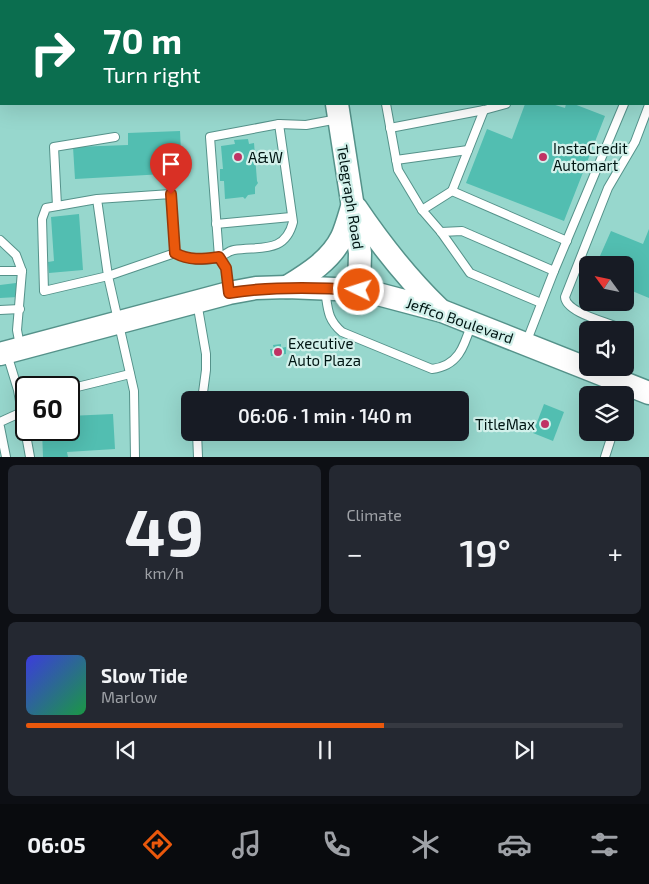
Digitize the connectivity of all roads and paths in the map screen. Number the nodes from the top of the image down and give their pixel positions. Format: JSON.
{"nodes":[{"id":1,"x":386,"y":105,"type":"edge"},
{"id":2,"x":502,"y":105,"type":"edge"},
{"id":3,"x":624,"y":105,"type":"edge"},
{"id":4,"x":649,"y":105,"type":"edge"},
{"id":5,"x":484,"y":110,"type":"junction"},
{"id":6,"x":338,"y":111,"type":"edge"},
{"id":7,"x":279,"y":124,"type":"junction"},
{"id":8,"x":390,"y":128,"type":"junction"},
{"id":9,"x":645,"y":128,"type":"edge"},
{"id":10,"x":115,"y":137,"type":"dead end"},
{"id":11,"x":468,"y":150,"type":"junction"},
{"id":12,"x":396,"y":160,"type":"junction"},
{"id":13,"x":452,"y":191,"type":"junction"},
{"id":14,"x":97,"y":199,"type":"junction"},
{"id":15,"x":353,"y":204,"type":"junction"},
{"id":16,"x":57,"y":206,"type":"junction"},
{"id":17,"x":422,"y":210,"type":"junction"},
{"id":18,"x":291,"y":217,"type":"junction"},
{"id":19,"x":216,"y":224,"type":"junction"},
{"id":20,"x":441,"y":232,"type":"junction"},
{"id":21,"x":0,"y":240,"type":"edge"},
{"id":22,"x":567,"y":241,"type":"junction"},
{"id":23,"x":175,"y":253,"type":"junction"},
{"id":24,"x":219,"y":257,"type":"junction"},
{"id":25,"x":0,"y":271,"type":"edge"},
{"id":26,"x":22,"y":271,"type":"junction"},
{"id":27,"x":554,"y":271,"type":"junction"},
{"id":28,"x":108,"y":276,"type":"junction"},
{"id":29,"x":287,"y":287,"type":"junction"},
{"id":30,"x":325,"y":288,"type":"junction"},
{"id":31,"x":359,"y":290,"type":"junction"},
{"id":32,"x":229,"y":293,"type":"junction"},
{"id":33,"x":197,"y":300,"type":"junction"},
{"id":34,"x":541,"y":302,"type":"junction"},
{"id":35,"x":20,"y":309,"type":"junction"},
{"id":36,"x":0,"y":310,"type":"edge"},
{"id":37,"x":442,"y":311,"type":"junction"},
{"id":38,"x":119,"y":321,"type":"junction"},
{"id":39,"x":602,"y":321,"type":"edge"},
{"id":40,"x":472,"y":323,"type":"junction"},
{"id":41,"x":526,"y":343,"type":"junction"},
{"id":42,"x":9,"y":352,"type":"edge"},
{"id":43,"x":130,"y":374,"type":"junction"},
{"id":44,"x":16,"y":376,"type":"edge"},
{"id":45,"x":620,"y":381,"type":"edge"},
{"id":46,"x":80,"y":386,"type":"edge"},
{"id":47,"x":203,"y":391,"type":"edge"},
{"id":48,"x":649,"y":393,"type":"edge"},
{"id":49,"x":15,"y":415,"type":"edge"},
{"id":50,"x":0,"y":422,"type":"edge"},
{"id":51,"x":0,"y":427,"type":"edge"},
{"id":52,"x":27,"y":441,"type":"edge"},
{"id":53,"x":197,"y":441,"type":"edge"},
{"id":54,"x":610,"y":441,"type":"edge"},
{"id":55,"x":6,"y":456,"type":"edge"},
{"id":56,"x":30,"y":456,"type":"edge"},
{"id":57,"x":135,"y":456,"type":"edge"},
{"id":58,"x":198,"y":456,"type":"edge"},
{"id":59,"x":605,"y":456,"type":"edge"}],
"edges":[{"from":1,"to":8,"type":"lane"},
{"from":2,"to":5,"type":"lane"},
{"from":3,"to":22,"type":"lane"},
{"from":4,"to":9,"type":"lane"},
{"from":5,"to":8,"type":"lane"},
{"from":5,"to":11,"type":"lane"},
{"from":6,"to":7,"type":"lane"},
{"from":6,"to":15,"type":"main road","name":"Telegraph Road"},
{"from":7,"to":18,"type":"lane"},
{"from":7,"to":19,"type":"lane"},
{"from":8,"to":12,"type":"lane"},
{"from":9,"to":39,"type":"lane"},
{"from":10,"to":16,"type":"lane"},
{"from":11,"to":12,"type":"lane"},
{"from":11,"to":13,"type":"lane"},
{"from":12,"to":17,"type":"lane"},
{"from":13,"to":17,"type":"lane"},
{"from":13,"to":22,"type":"lane"},
{"from":14,"to":16,"type":"lane"},
{"from":14,"to":23,"type":"lane"},
{"from":14,"to":28,"type":"lane"},
{"from":15,"to":29,"type":"main road"},
{"from":15,"to":31,"type":"main road","name":"Telegraph Road"},
{"from":15,"to":37,"type":"main road"},
{"from":16,"to":28,"type":"lane"},
{"from":17,"to":20,"type":"lane"},
{"from":18,"to":19,"type":"lane"},
{"from":18,"to":24,"type":"lane"},
{"from":19,"to":24,"type":"lane"},
{"from":20,"to":27,"type":"lane"},
{"from":20,"to":34,"type":"lane"},
{"from":21,"to":26,"type":"lane"},
{"from":22,"to":27,"type":"lane"},
{"from":23,"to":24,"type":"lane"},
{"from":23,"to":28,"type":"lane"},
{"from":24,"to":32,"type":"lane"},
{"from":25,"to":26,"type":"lane"},
{"from":26,"to":35,"type":"lane"},
{"from":27,"to":34,"type":"lane"},
{"from":28,"to":38,"type":"lane"},
{"from":29,"to":30,"type":"main road","name":"Jeffco Boulevard"},
{"from":29,"to":32,"type":"main road","name":"Jeffco Boulevard"},
{"from":30,"to":31,"type":"main road","name":"Jeffco Boulevard"},
{"from":30,"to":40,"type":"lane"},
{"from":31,"to":37,"type":"main road","name":"Jeffco Boulevard"},
{"from":32,"to":33,"type":"main road","name":"Jeffco Boulevard"},
{"from":33,"to":38,"type":"main road","name":"Jeffco Boulevard"},
{"from":33,"to":47,"type":"lane"},
{"from":34,"to":41,"type":"lane"},
{"from":35,"to":36,"type":"lane"},
{"from":35,"to":42,"type":"lane"},
{"from":37,"to":40,"type":"main road","name":"Jeffco Boulevard"},
{"from":38,"to":42,"type":"main road","name":"Jeffco Boulevard"},
{"from":38,"to":43,"type":"lane"},
{"from":40,"to":41,"type":"main road","name":"Jeffco Boulevard"},
{"from":41,"to":45,"type":"main road","name":"Jeffco Boulevard"},
{"from":42,"to":44,"type":"lane"},
{"from":43,"to":46,"type":"lane"},
{"from":43,"to":57,"type":"lane"},
{"from":45,"to":48,"type":"main road","name":"Jeffco Boulevard"},
{"from":49,"to":50,"type":"lane"},
{"from":51,"to":55,"type":"lane"},
{"from":52,"to":56,"type":"lane"},
{"from":53,"to":58,"type":"lane"},
{"from":54,"to":59,"type":"lane"}]}
